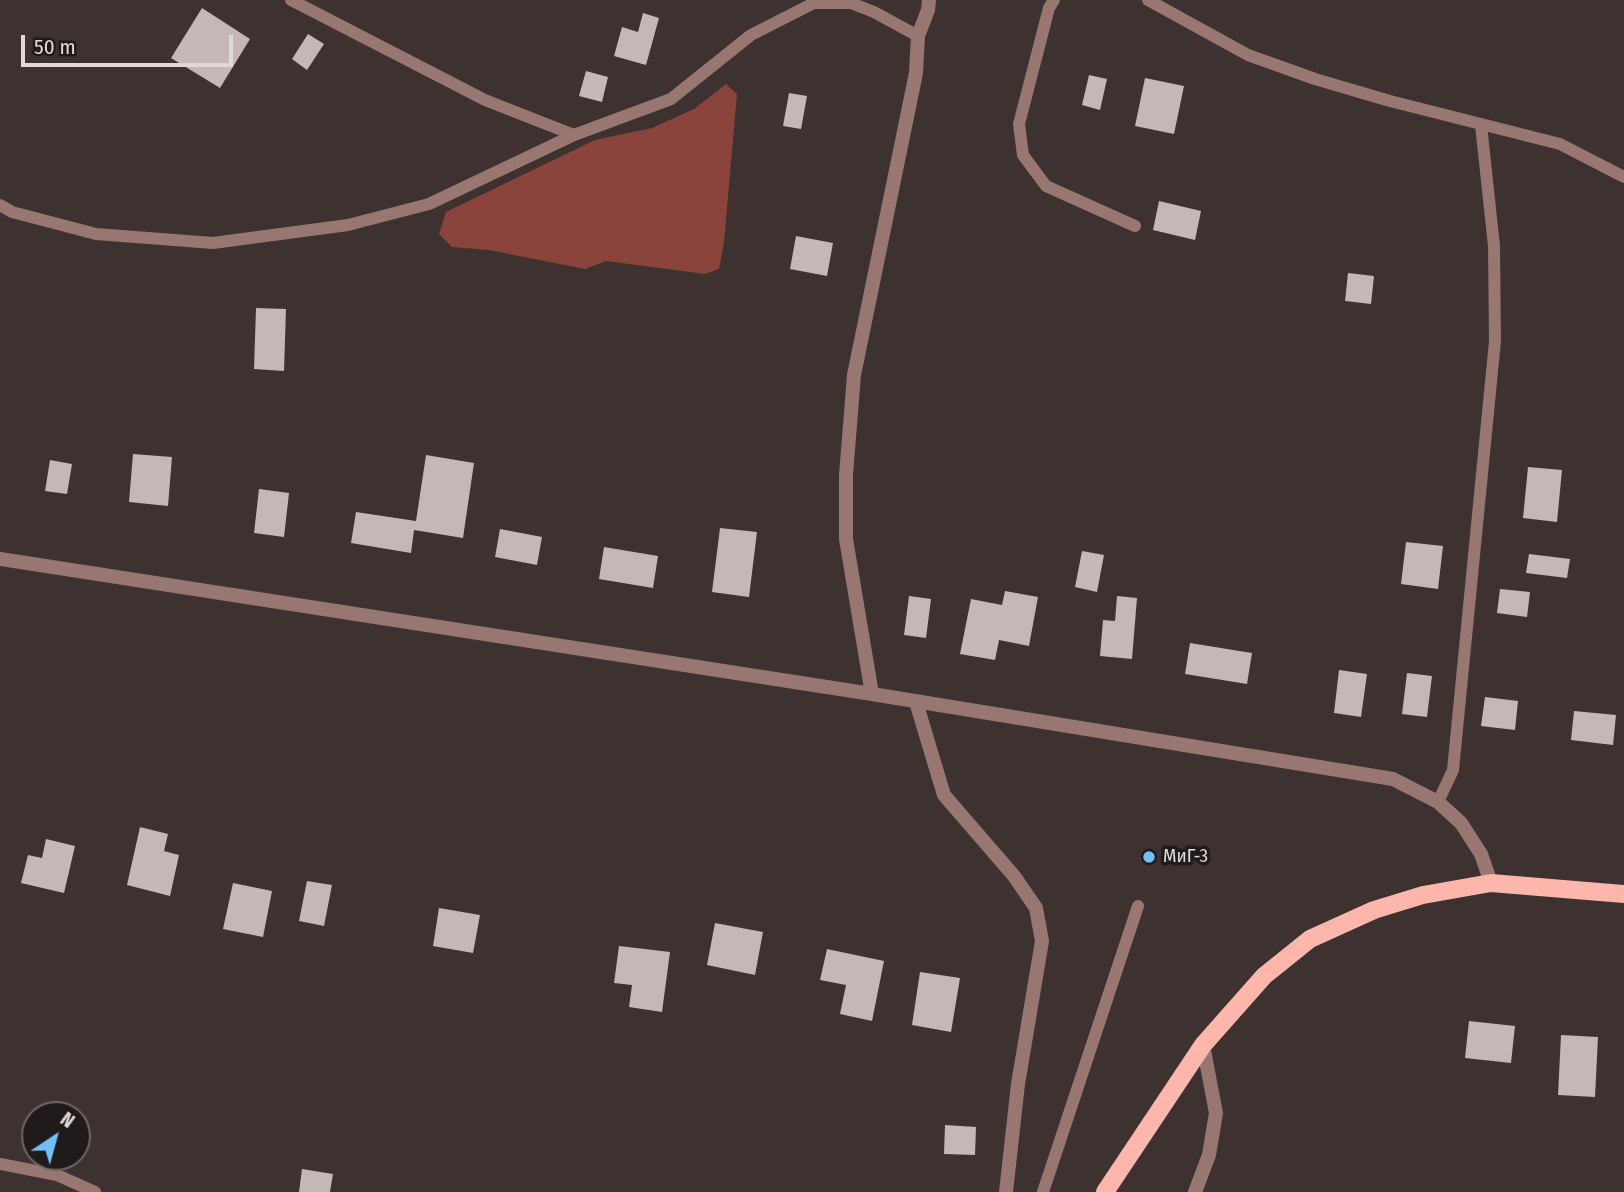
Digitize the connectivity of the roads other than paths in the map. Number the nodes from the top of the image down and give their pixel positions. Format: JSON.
{"nodes":[{"id":1,"x":291,"y":0,"type":"edge"},
{"id":2,"x":929,"y":0,"type":"edge"},
{"id":3,"x":1054,"y":0,"type":"edge"},
{"id":4,"x":1148,"y":0,"type":"edge"},
{"id":5,"x":816,"y":1,"type":"edge"},
{"id":6,"x":918,"y":36,"type":"junction"},
{"id":7,"x":1481,"y":125,"type":"junction"},
{"id":8,"x":574,"y":135,"type":"junction"},
{"id":9,"x":1624,"y":177,"type":"edge"},
{"id":10,"x":0,"y":205,"type":"edge"},
{"id":11,"x":1135,"y":226,"type":"dead end"},
{"id":12,"x":0,"y":559,"type":"edge"},
{"id":13,"x":872,"y":694,"type":"junction"},
{"id":14,"x":916,"y":702,"type":"junction"},
{"id":15,"x":1438,"y":802,"type":"junction"},
{"id":16,"x":1490,"y":883,"type":"junction"},
{"id":17,"x":1624,"y":894,"type":"edge"},
{"id":18,"x":1138,"y":906,"type":"dead end"},
{"id":19,"x":1203,"y":1045,"type":"junction"},
{"id":20,"x":0,"y":1164,"type":"edge"},
{"id":21,"x":95,"y":1192,"type":"edge"},
{"id":22,"x":1006,"y":1192,"type":"edge"},
{"id":23,"x":1043,"y":1192,"type":"edge"},
{"id":24,"x":1105,"y":1192,"type":"edge"},
{"id":25,"x":1195,"y":1192,"type":"edge"}],
"edges":[{"from":1,"to":8,"type":"lane"},
{"from":2,"to":6,"type":"street"},
{"from":3,"to":11,"type":"lane"},
{"from":4,"to":7,"type":"lane"},
{"from":5,"to":6,"type":"lane"},
{"from":5,"to":8,"type":"lane"},
{"from":6,"to":13,"type":"street"},
{"from":7,"to":9,"type":"lane"},
{"from":7,"to":15,"type":"lane"},
{"from":8,"to":10,"type":"lane"},
{"from":12,"to":13,"type":"street"},
{"from":13,"to":14,"type":"street"},
{"from":14,"to":15,"type":"street"},
{"from":14,"to":22,"type":"street"},
{"from":15,"to":16,"type":"street"},
{"from":16,"to":17,"type":"main road"},
{"from":16,"to":19,"type":"main road"},
{"from":18,"to":23,"type":"lane"},
{"from":19,"to":24,"type":"main road"},
{"from":19,"to":25,"type":"street"},
{"from":20,"to":21,"type":"lane"}]}
